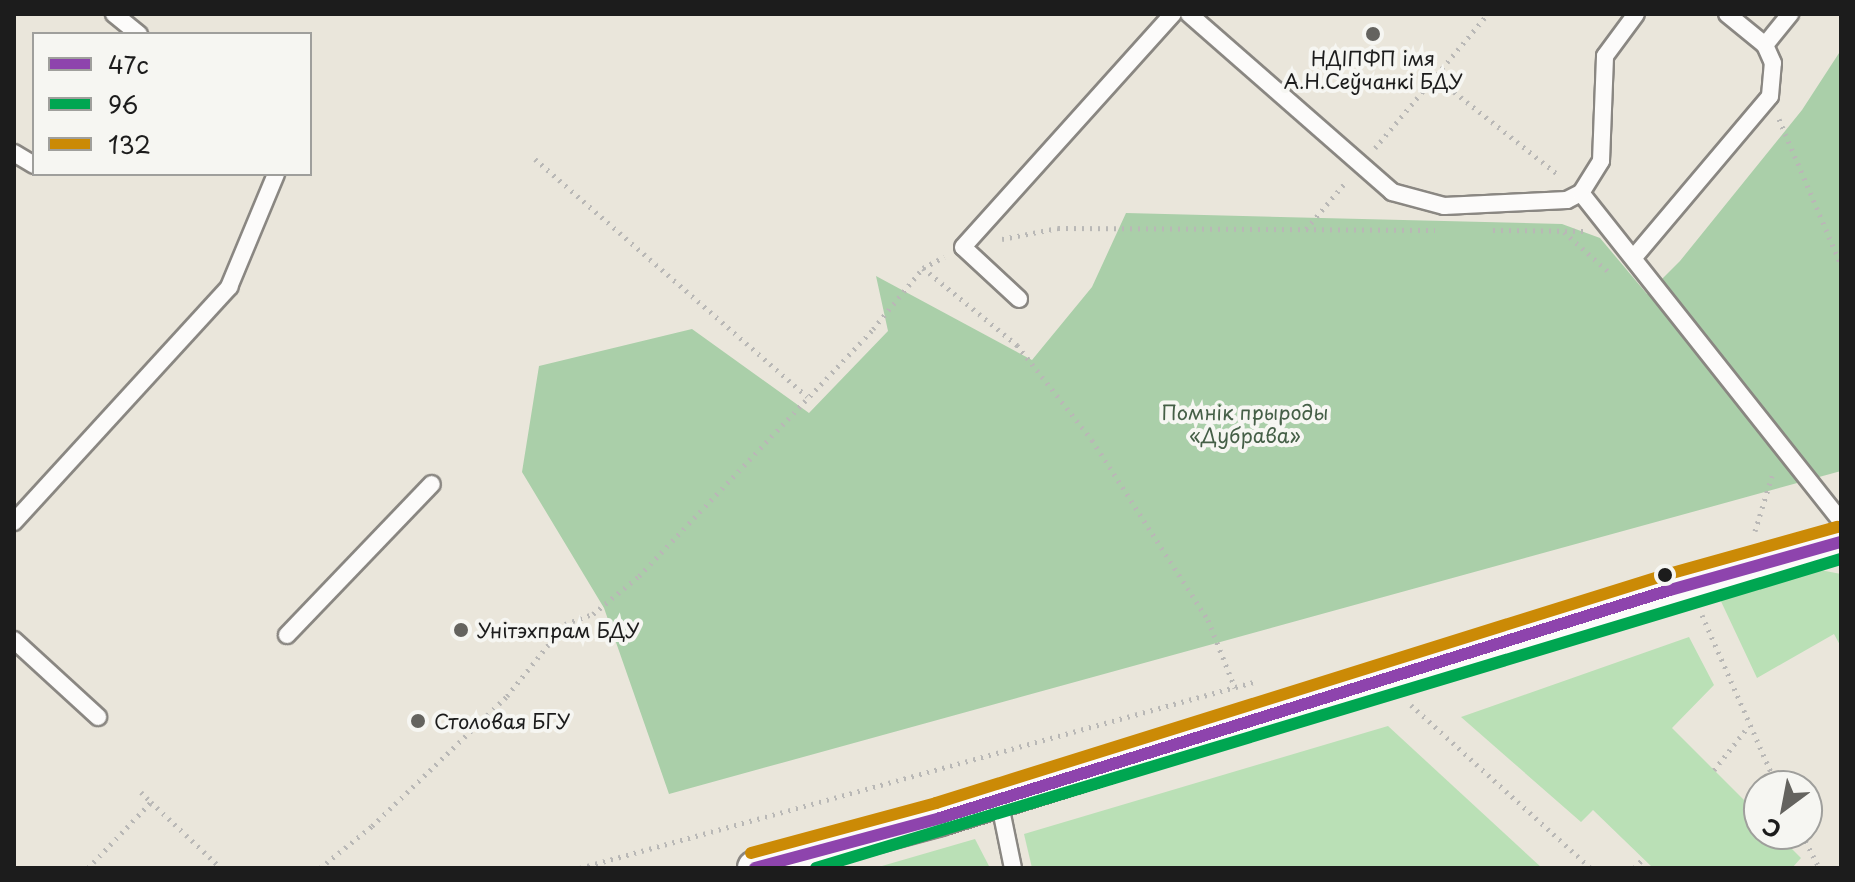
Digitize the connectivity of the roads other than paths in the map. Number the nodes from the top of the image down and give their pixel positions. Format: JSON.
{"nodes":[{"id":1,"x":114,"y":14,"type":"edge"},
{"id":2,"x":1173,"y":14,"type":"edge"},
{"id":3,"x":1189,"y":14,"type":"edge"},
{"id":4,"x":1636,"y":14,"type":"edge"},
{"id":5,"x":1727,"y":14,"type":"edge"},
{"id":6,"x":1790,"y":14,"type":"edge"},
{"id":7,"x":136,"y":32,"type":"edge"},
{"id":8,"x":1765,"y":45,"type":"junction"},
{"id":9,"x":14,"y":153,"type":"edge"},
{"id":10,"x":32,"y":164,"type":"edge"},
{"id":11,"x":275,"y":176,"type":"edge"},
{"id":12,"x":1581,"y":193,"type":"junction"},
{"id":13,"x":1635,"y":256,"type":"junction"},
{"id":14,"x":1019,"y":299,"type":"dead end"},
{"id":15,"x":432,"y":484,"type":"dead end"},
{"id":16,"x":1841,"y":521,"type":"edge"},
{"id":17,"x":14,"y":522,"type":"edge"},
{"id":18,"x":1841,"y":542,"type":"edge"},
{"id":19,"x":287,"y":635,"type":"dead end"},
{"id":20,"x":14,"y":640,"type":"edge"},
{"id":21,"x":98,"y":717,"type":"dead end"},
{"id":22,"x":999,"y":800,"type":"junction"},
{"id":23,"x":755,"y":868,"type":"edge"},
{"id":24,"x":1013,"y":868,"type":"edge"}],
"edges":[{"from":1,"to":7,"type":"lane"},
{"from":2,"to":14,"type":"lane"},
{"from":3,"to":12,"type":"lane"},
{"from":4,"to":12,"type":"lane"},
{"from":5,"to":8,"type":"lane"},
{"from":6,"to":8,"type":"lane"},
{"from":8,"to":13,"type":"lane"},
{"from":9,"to":10,"type":"lane"},
{"from":11,"to":17,"type":"lane"},
{"from":12,"to":13,"type":"lane"},
{"from":13,"to":16,"type":"lane"},
{"from":15,"to":19,"type":"lane"},
{"from":18,"to":22,"type":"street"},
{"from":20,"to":21,"type":"lane"},
{"from":22,"to":23,"type":"street"},
{"from":22,"to":24,"type":"lane"}]}
